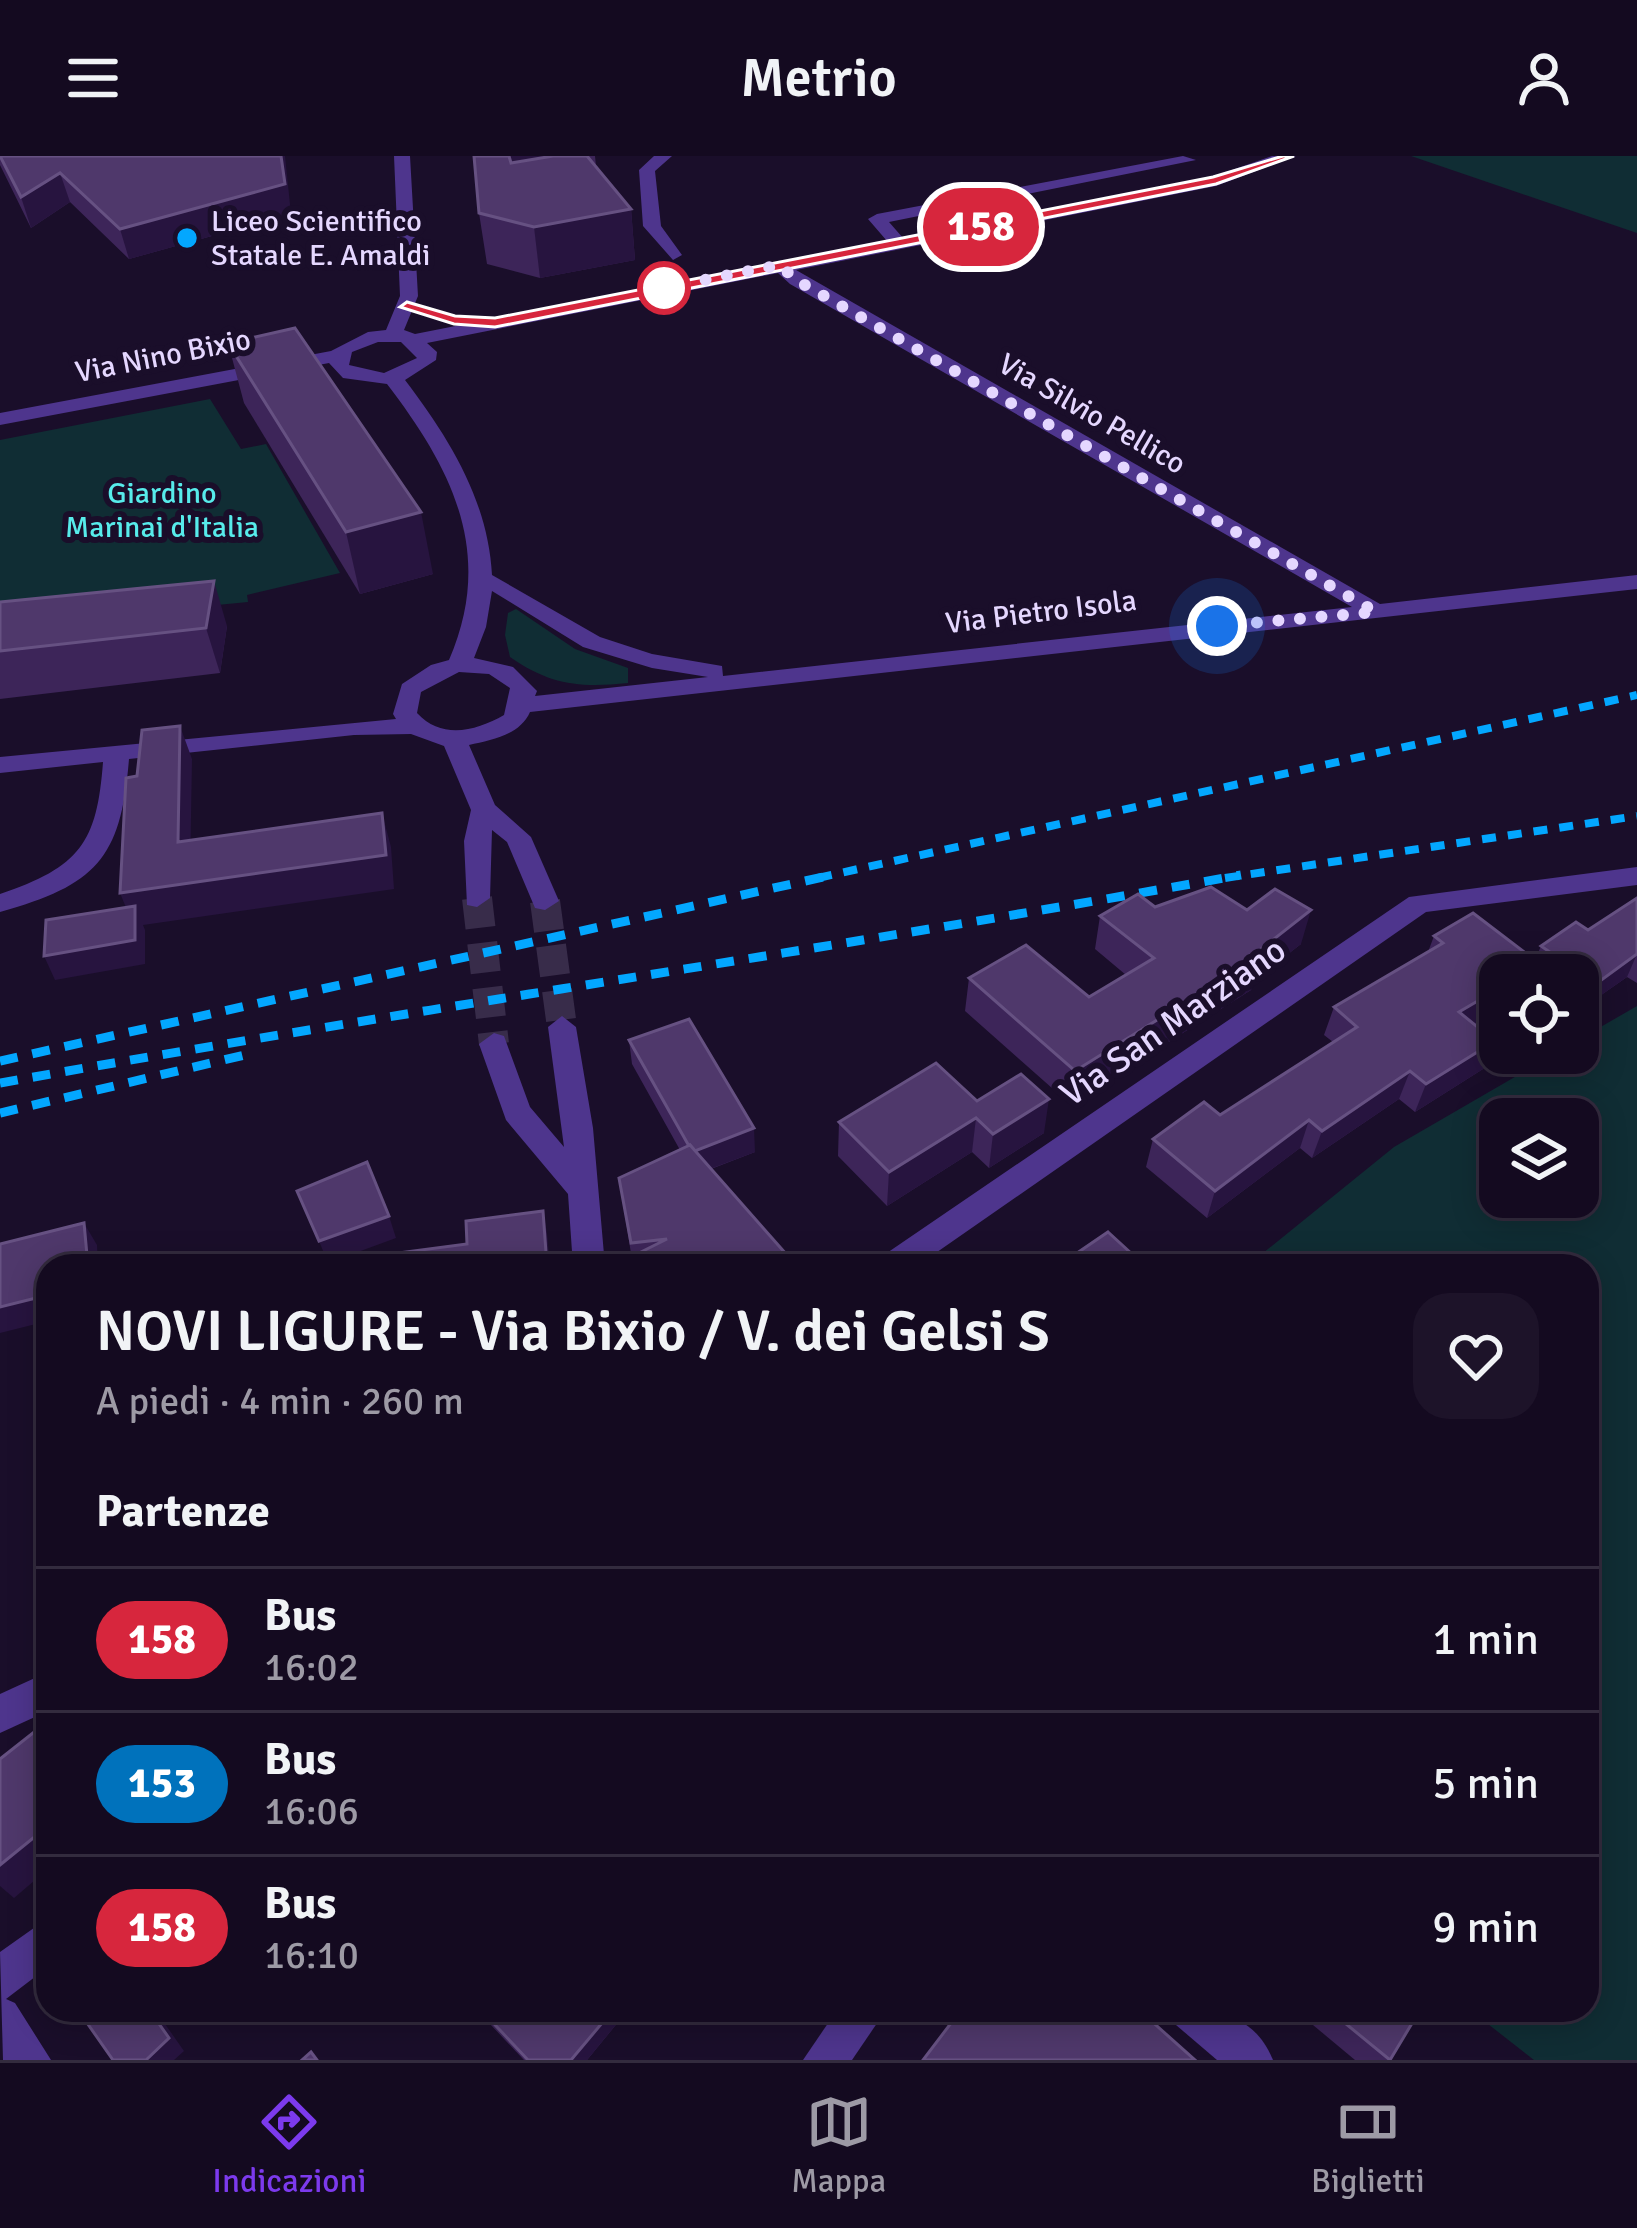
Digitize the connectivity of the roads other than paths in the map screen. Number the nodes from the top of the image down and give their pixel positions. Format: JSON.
{"nodes":[{"id":1,"x":402,"y":156,"type":"edge"},
{"id":2,"x":664,"y":156,"type":"edge"},
{"id":3,"x":1288,"y":156,"type":"edge"},
{"id":4,"x":1183,"y":158,"type":"edge"},
{"id":5,"x":1216,"y":181,"type":"junction"},
{"id":6,"x":899,"y":244,"type":"junction"},
{"id":7,"x":673,"y":255,"type":"dead end"},
{"id":8,"x":780,"y":265,"type":"junction"},
{"id":9,"x":407,"y":307,"type":"junction"},
{"id":10,"x":495,"y":322,"type":"junction"},
{"id":11,"x":393,"y":335,"type":"junction"},
{"id":12,"x":415,"y":340,"type":"junction"},
{"id":13,"x":337,"y":356,"type":"junction"},
{"id":14,"x":392,"y":377,"type":"junction"},
{"id":15,"x":0,"y":419,"type":"edge"},
{"id":16,"x":482,"y":579,"type":"junction"},
{"id":17,"x":1637,"y":582,"type":"edge"},
{"id":18,"x":1376,"y":612,"type":"junction"},
{"id":19,"x":459,"y":665,"type":"junction"},
{"id":20,"x":762,"y":677,"type":"junction"},
{"id":21,"x":525,"y":705,"type":"junction"},
{"id":22,"x":412,"y":725,"type":"junction"},
{"id":23,"x":454,"y":739,"type":"junction"},
{"id":24,"x":117,"y":753,"type":"junction"},
{"id":25,"x":0,"y":765,"type":"edge"},
{"id":26,"x":484,"y":810,"type":"junction"},
{"id":27,"x":1637,"y":876,"type":"edge"},
{"id":28,"x":477,"y":898,"type":"tunnel mouth"},
{"id":29,"x":545,"y":901,"type":"tunnel mouth"},
{"id":30,"x":0,"y":903,"type":"edge"},
{"id":31,"x":562,"y":1027,"type":"tunnel mouth"},
{"id":32,"x":494,"y":1044,"type":"tunnel mouth"},
{"id":33,"x":581,"y":1188,"type":"junction"},
{"id":34,"x":588,"y":1254,"type":"edge"},
{"id":35,"x":909,"y":1254,"type":"edge"},
{"id":36,"x":36,"y":1697,"type":"edge"},
{"id":37,"x":0,"y":1714,"type":"edge"},
{"id":38,"x":36,"y":1950,"type":"edge"},
{"id":39,"x":0,"y":1980,"type":"edge"},
{"id":40,"x":0,"y":2018,"type":"edge"},
{"id":41,"x":854,"y":2022,"type":"edge"},
{"id":42,"x":1205,"y":2022,"type":"edge"},
{"id":43,"x":29,"y":2060,"type":"edge"},
{"id":44,"x":825,"y":2060,"type":"edge"},
{"id":45,"x":1251,"y":2060,"type":"edge"}],
"edges":[{"from":1,"to":9,"type":"street"},
{"from":2,"to":7,"type":"street"},
{"from":3,"to":5,"type":"street"},
{"from":4,"to":5,"type":"street"},
{"from":4,"to":6,"type":"street"},
{"from":5,"to":6,"type":"street"},
{"from":6,"to":8,"type":"street"},
{"from":8,"to":10,"type":"street"},
{"from":8,"to":18,"type":"street","name":"Via Silvio Pellico"},
{"from":9,"to":10,"type":"street"},
{"from":9,"to":11,"type":"street"},
{"from":10,"to":12,"type":"street"},
{"from":11,"to":12,"type":"street"},
{"from":11,"to":13,"type":"street","name":"Via Nino Bixio"},
{"from":12,"to":14,"type":"street"},
{"from":13,"to":14,"type":"street"},
{"from":13,"to":15,"type":"street","name":"Via Nino Bixio"},
{"from":14,"to":16,"type":"street"},
{"from":16,"to":19,"type":"street"},
{"from":16,"to":20,"type":"street"},
{"from":17,"to":18,"type":"street","name":"Via Pietro Isola"},
{"from":18,"to":20,"type":"street","name":"Via Pietro Isola"},
{"from":19,"to":21,"type":"street"},
{"from":19,"to":22,"type":"street"},
{"from":20,"to":21,"type":"street","name":"Via Pietro Isola"},
{"from":21,"to":23,"type":"street"},
{"from":22,"to":23,"type":"street"},
{"from":22,"to":24,"type":"street"},
{"from":23,"to":26,"type":"street"},
{"from":24,"to":25,"type":"street"},
{"from":24,"to":30,"type":"street"},
{"from":26,"to":28,"type":"street"},
{"from":26,"to":29,"type":"street"},
{"from":27,"to":35,"type":"street","name":"Via San Marziano"},
{"from":31,"to":33,"type":"street"},
{"from":32,"to":33,"type":"street"},
{"from":33,"to":34,"type":"street"},
{"from":36,"to":37,"type":"street"},
{"from":38,"to":39,"type":"street"},
{"from":40,"to":43,"type":"street"},
{"from":41,"to":44,"type":"street"},
{"from":42,"to":45,"type":"street"}]}
